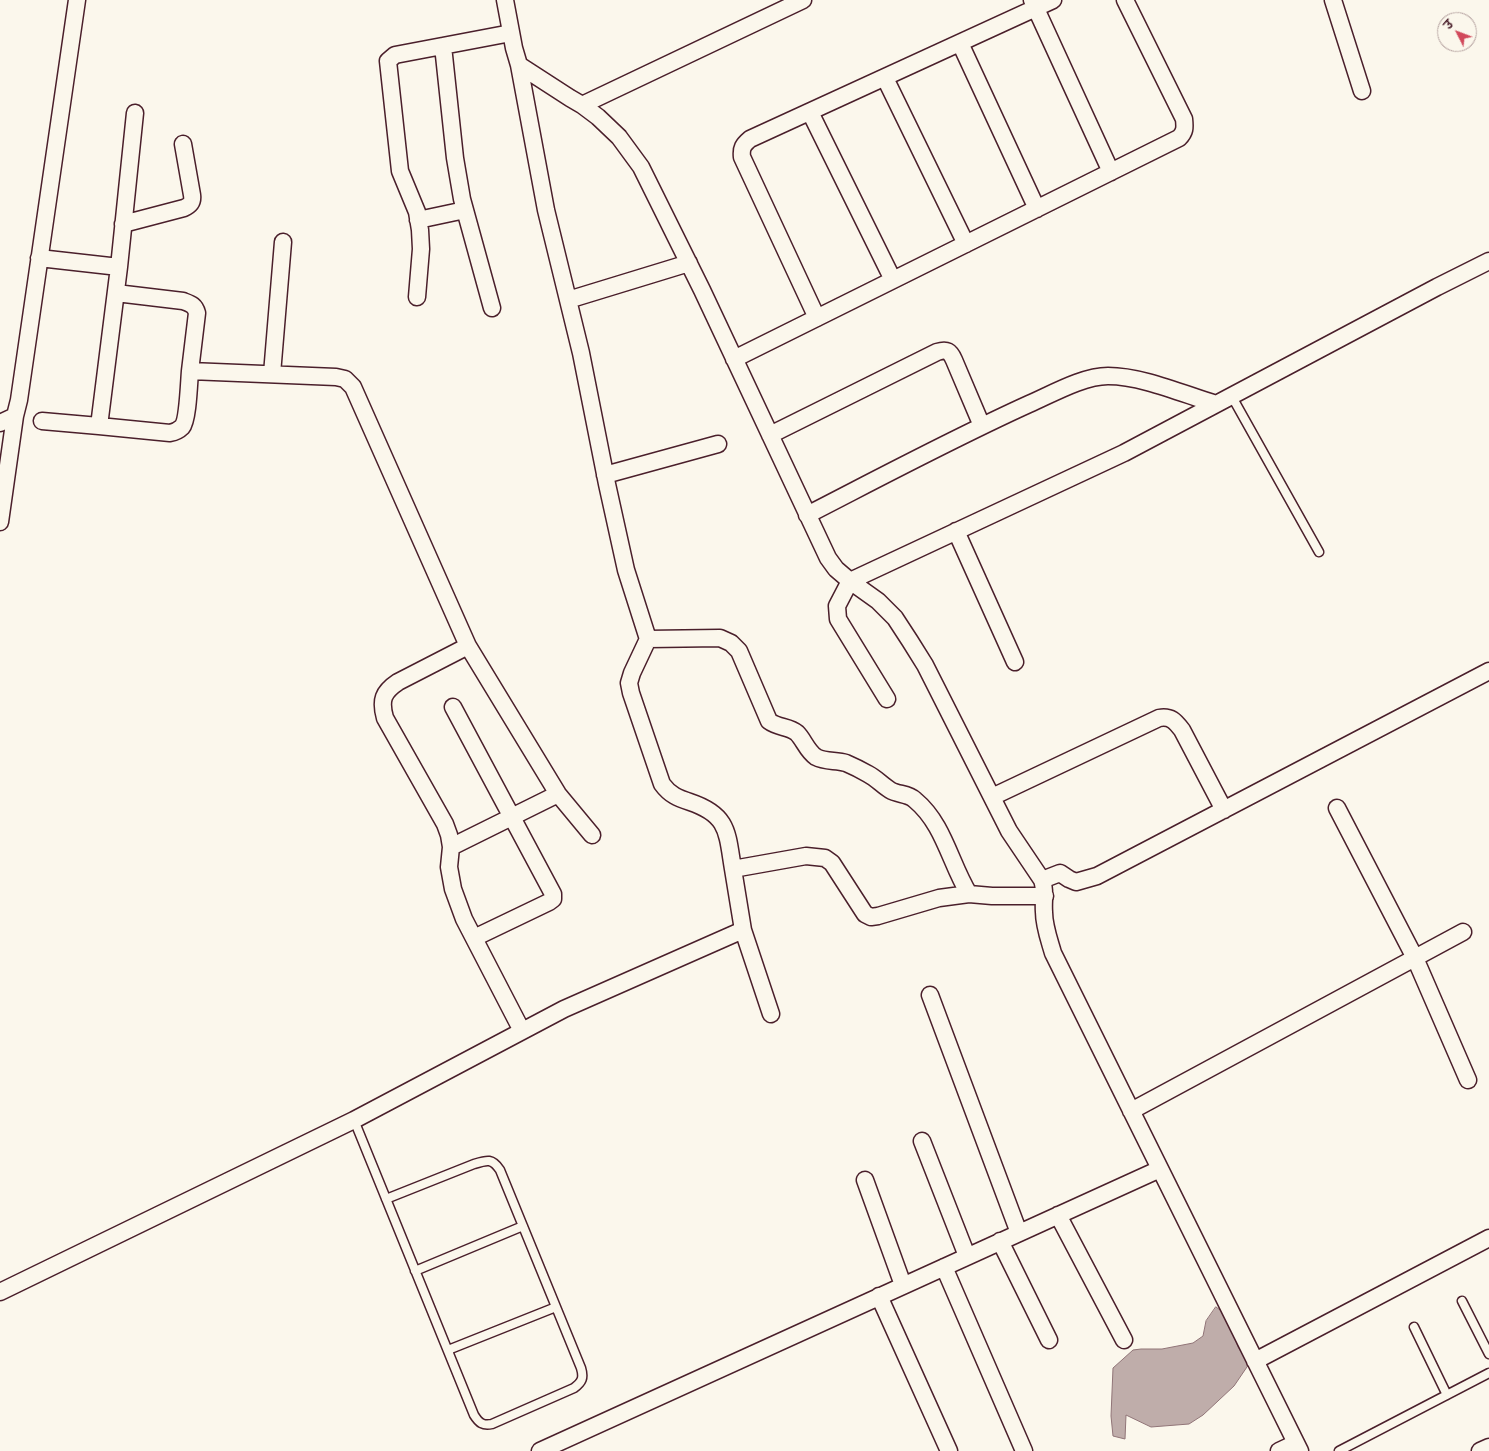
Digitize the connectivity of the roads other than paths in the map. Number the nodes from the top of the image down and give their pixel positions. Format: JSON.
{"nodes":[{"id":1,"x":77,"y":0,"type":"edge"},
{"id":2,"x":505,"y":0,"type":"edge"},
{"id":3,"x":803,"y":0,"type":"edge"},
{"id":4,"x":1053,"y":0,"type":"edge"},
{"id":5,"x":1125,"y":0,"type":"edge"},
{"id":6,"x":1333,"y":0,"type":"edge"},
{"id":7,"x":1034,"y":4,"type":"edge"},
{"id":8,"x":511,"y":33,"type":"junction"},
{"id":9,"x":960,"y":43,"type":"junction"},
{"id":10,"x":443,"y":46,"type":"junction"},
{"id":11,"x":519,"y":65,"type":"junction"},
{"id":12,"x":885,"y":78,"type":"junction"},
{"id":13,"x":1362,"y":91,"type":"dead end"},
{"id":14,"x":582,"y":105,"type":"junction"},
{"id":15,"x":810,"y":112,"type":"junction"},
{"id":16,"x":134,"y":113,"type":"dead end"},
{"id":17,"x":183,"y":144,"type":"dead end"},
{"id":18,"x":1112,"y":172,"type":"junction"},
{"id":19,"x":1037,"y":209,"type":"junction"},
{"id":20,"x":465,"y":210,"type":"junction"},
{"id":21,"x":418,"y":220,"type":"junction"},
{"id":22,"x":123,"y":224,"type":"junction"},
{"id":23,"x":283,"y":242,"type":"dead end"},
{"id":24,"x":966,"y":244,"type":"junction"},
{"id":25,"x":39,"y":258,"type":"junction"},
{"id":26,"x":1489,"y":261,"type":"edge"},
{"id":27,"x":689,"y":263,"type":"junction"},
{"id":28,"x":119,"y":267,"type":"junction"},
{"id":29,"x":893,"y":280,"type":"junction"},
{"id":30,"x":116,"y":293,"type":"junction"},
{"id":31,"x":417,"y":297,"type":"dead end"},
{"id":32,"x":568,"y":300,"type":"junction"},
{"id":33,"x":492,"y":308,"type":"dead end"},
{"id":34,"x":817,"y":318,"type":"junction"},
{"id":35,"x":734,"y":359,"type":"junction"},
{"id":36,"x":190,"y":371,"type":"junction"},
{"id":37,"x":272,"y":374,"type":"junction"},
{"id":38,"x":1231,"y":396,"type":"junction"},
{"id":39,"x":1216,"y":404,"type":"junction"},
{"id":40,"x":15,"y":416,"type":"junction"},
{"id":41,"x":42,"y":421,"type":"dead end"},
{"id":42,"x":0,"y":423,"type":"edge"},
{"id":43,"x":99,"y":426,"type":"junction"},
{"id":44,"x":982,"y":426,"type":"junction"},
{"id":45,"x":770,"y":435,"type":"junction"},
{"id":46,"x":718,"y":444,"type":"dead end"},
{"id":47,"x":605,"y":475,"type":"junction"},
{"id":48,"x":807,"y":515,"type":"junction"},
{"id":49,"x":0,"y":522,"type":"edge"},
{"id":50,"x":956,"y":531,"type":"junction"},
{"id":51,"x":1319,"y":552,"type":"dead end"},
{"id":52,"x":850,"y":581,"type":"junction"},
{"id":53,"x":648,"y":639,"type":"junction"},
{"id":54,"x":468,"y":646,"type":"junction"},
{"id":55,"x":1014,"y":662,"type":"dead end"},
{"id":56,"x":1489,"y":671,"type":"edge"},
{"id":57,"x":887,"y":699,"type":"dead end"},
{"id":58,"x":454,"y":707,"type":"dead end"},
{"id":59,"x":558,"y":794,"type":"junction"},
{"id":60,"x":992,"y":797,"type":"junction"},
{"id":61,"x":1336,"y":808,"type":"dead end"},
{"id":62,"x":1224,"y":810,"type":"junction"},
{"id":63,"x":512,"y":817,"type":"junction"},
{"id":64,"x":592,"y":835,"type":"dead end"},
{"id":65,"x":451,"y":847,"type":"junction"},
{"id":66,"x":733,"y":869,"type":"junction"},
{"id":67,"x":1042,"y":880,"type":"junction"},
{"id":68,"x":970,"y":894,"type":"junction"},
{"id":69,"x":1045,"y":896,"type":"junction"},
{"id":70,"x":743,"y":930,"type":"junction"},
{"id":71,"x":1463,"y":932,"type":"dead end"},
{"id":72,"x":474,"y":938,"type":"junction"},
{"id":73,"x":1415,"y":958,"type":"junction"},
{"id":74,"x":930,"y":995,"type":"dead end"},
{"id":75,"x":771,"y":1014,"type":"dead end"},
{"id":76,"x":522,"y":1031,"type":"junction"},
{"id":77,"x":1468,"y":1080,"type":"dead end"},
{"id":78,"x":1131,"y":1111,"type":"junction"},
{"id":79,"x":354,"y":1120,"type":"junction"},
{"id":80,"x":922,"y":1141,"type":"dead end"},
{"id":81,"x":1160,"y":1169,"type":"junction"},
{"id":82,"x":865,"y":1180,"type":"dead end"},
{"id":83,"x":386,"y":1198,"type":"junction"},
{"id":84,"x":1058,"y":1215,"type":"junction"},
{"id":85,"x":523,"y":1226,"type":"junction"},
{"id":86,"x":1019,"y":1233,"type":"junction"},
{"id":87,"x":1489,"y":1238,"type":"edge"},
{"id":88,"x":1000,"y":1242,"type":"junction"},
{"id":89,"x":968,"y":1256,"type":"junction"},
{"id":90,"x":944,"y":1267,"type":"junction"},
{"id":91,"x":415,"y":1271,"type":"junction"},
{"id":92,"x":904,"y":1285,"type":"junction"},
{"id":93,"x":0,"y":1292,"type":"edge"},
{"id":94,"x":880,"y":1296,"type":"junction"},
{"id":95,"x":1462,"y":1301,"type":"dead end"},
{"id":96,"x":556,"y":1307,"type":"junction"},
{"id":97,"x":1414,"y":1327,"type":"dead end"},
{"id":98,"x":1049,"y":1340,"type":"dead end"},
{"id":99,"x":1124,"y":1340,"type":"dead end"},
{"id":100,"x":448,"y":1350,"type":"junction"},
{"id":101,"x":1489,"y":1354,"type":"edge"},
{"id":102,"x":1255,"y":1361,"type":"junction"},
{"id":103,"x":1489,"y":1373,"type":"edge"},
{"id":104,"x":1447,"y":1395,"type":"junction"},
{"id":105,"x":1489,"y":1446,"type":"edge"},
{"id":106,"x":1298,"y":1447,"type":"edge"},
{"id":107,"x":540,"y":1451,"type":"edge"},
{"id":108,"x":949,"y":1451,"type":"edge"},
{"id":109,"x":1024,"y":1451,"type":"edge"},
{"id":110,"x":1279,"y":1451,"type":"edge"},
{"id":111,"x":1339,"y":1451,"type":"edge"},
{"id":112,"x":1480,"y":1451,"type":"edge"}],
"edges":[{"from":1,"to":25,"type":"street"},
{"from":2,"to":8,"type":"street"},
{"from":3,"to":14,"type":"street"},
{"from":4,"to":7,"type":"street"},
{"from":5,"to":18,"type":"street"},
{"from":6,"to":13,"type":"street"},
{"from":7,"to":9,"type":"street"},
{"from":7,"to":18,"type":"street"},
{"from":8,"to":10,"type":"street"},
{"from":8,"to":11,"type":"street"},
{"from":9,"to":12,"type":"street"},
{"from":9,"to":19,"type":"street"},
{"from":10,"to":20,"type":"street"},
{"from":10,"to":21,"type":"street"},
{"from":11,"to":14,"type":"street"},
{"from":11,"to":32,"type":"street"},
{"from":12,"to":15,"type":"street"},
{"from":12,"to":24,"type":"street"},
{"from":14,"to":27,"type":"street"},
{"from":15,"to":29,"type":"street"},
{"from":15,"to":34,"type":"street"},
{"from":16,"to":22,"type":"street"},
{"from":17,"to":22,"type":"street"},
{"from":18,"to":19,"type":"street"},
{"from":19,"to":24,"type":"street"},
{"from":20,"to":21,"type":"street"},
{"from":20,"to":33,"type":"street"},
{"from":21,"to":31,"type":"street"},
{"from":22,"to":28,"type":"street"},
{"from":23,"to":37,"type":"street"},
{"from":24,"to":29,"type":"street"},
{"from":25,"to":28,"type":"street"},
{"from":25,"to":40,"type":"street"},
{"from":26,"to":38,"type":"street"},
{"from":27,"to":32,"type":"street"},
{"from":27,"to":35,"type":"street"},
{"from":28,"to":30,"type":"street"},
{"from":29,"to":34,"type":"street"},
{"from":30,"to":36,"type":"street"},
{"from":30,"to":43,"type":"street"},
{"from":32,"to":47,"type":"street"},
{"from":34,"to":35,"type":"street"},
{"from":35,"to":45,"type":"street"},
{"from":36,"to":37,"type":"street"},
{"from":36,"to":43,"type":"street"},
{"from":37,"to":54,"type":"street"},
{"from":38,"to":39,"type":"street"},
{"from":38,"to":51,"type":"lane"},
{"from":39,"to":44,"type":"street"},
{"from":39,"to":50,"type":"street"},
{"from":40,"to":42,"type":"street"},
{"from":40,"to":49,"type":"street"},
{"from":41,"to":43,"type":"street"},
{"from":44,"to":45,"type":"street"},
{"from":44,"to":48,"type":"street"},
{"from":45,"to":48,"type":"street"},
{"from":46,"to":47,"type":"street"},
{"from":47,"to":53,"type":"street"},
{"from":48,"to":52,"type":"street"},
{"from":50,"to":52,"type":"street"},
{"from":50,"to":55,"type":"street"},
{"from":52,"to":57,"type":"street"},
{"from":52,"to":60,"type":"street"},
{"from":53,"to":66,"type":"street"},
{"from":53,"to":68,"type":"street"},
{"from":54,"to":59,"type":"street"},
{"from":54,"to":65,"type":"street"},
{"from":56,"to":62,"type":"street"},
{"from":58,"to":63,"type":"street"},
{"from":59,"to":63,"type":"street"},
{"from":59,"to":64,"type":"street"},
{"from":60,"to":62,"type":"street"},
{"from":60,"to":67,"type":"street"},
{"from":61,"to":73,"type":"street"},
{"from":62,"to":67,"type":"street"},
{"from":63,"to":65,"type":"street"},
{"from":63,"to":72,"type":"street"},
{"from":65,"to":72,"type":"street"},
{"from":66,"to":68,"type":"street"},
{"from":66,"to":70,"type":"street"},
{"from":67,"to":69,"type":"street"},
{"from":68,"to":69,"type":"street"},
{"from":69,"to":78,"type":"street"},
{"from":70,"to":75,"type":"street"},
{"from":70,"to":76,"type":"street"},
{"from":71,"to":73,"type":"street"},
{"from":72,"to":76,"type":"street"},
{"from":73,"to":77,"type":"street"},
{"from":73,"to":78,"type":"street"},
{"from":74,"to":86,"type":"street"},
{"from":76,"to":79,"type":"street"},
{"from":78,"to":81,"type":"street"},
{"from":79,"to":83,"type":"lane"},
{"from":79,"to":93,"type":"street"},
{"from":80,"to":89,"type":"street"},
{"from":81,"to":84,"type":"street"},
{"from":81,"to":102,"type":"street"},
{"from":82,"to":92,"type":"street"},
{"from":83,"to":85,"type":"lane"},
{"from":83,"to":91,"type":"lane"},
{"from":84,"to":86,"type":"street"},
{"from":84,"to":99,"type":"street"},
{"from":85,"to":91,"type":"lane"},
{"from":85,"to":96,"type":"lane"},
{"from":86,"to":88,"type":"street"},
{"from":87,"to":102,"type":"street"},
{"from":88,"to":89,"type":"street"},
{"from":88,"to":98,"type":"street"},
{"from":89,"to":90,"type":"street"},
{"from":90,"to":92,"type":"street"},
{"from":90,"to":109,"type":"street"},
{"from":91,"to":100,"type":"lane"},
{"from":92,"to":94,"type":"street"},
{"from":94,"to":107,"type":"street"},
{"from":94,"to":108,"type":"street"},
{"from":95,"to":101,"type":"lane"},
{"from":96,"to":100,"type":"lane"},
{"from":96,"to":100,"type":"lane"},
{"from":97,"to":104,"type":"lane"},
{"from":102,"to":106,"type":"street"},
{"from":103,"to":104,"type":"lane"},
{"from":104,"to":111,"type":"lane"},
{"from":105,"to":112,"type":"street"},
{"from":106,"to":110,"type":"street"}]}
